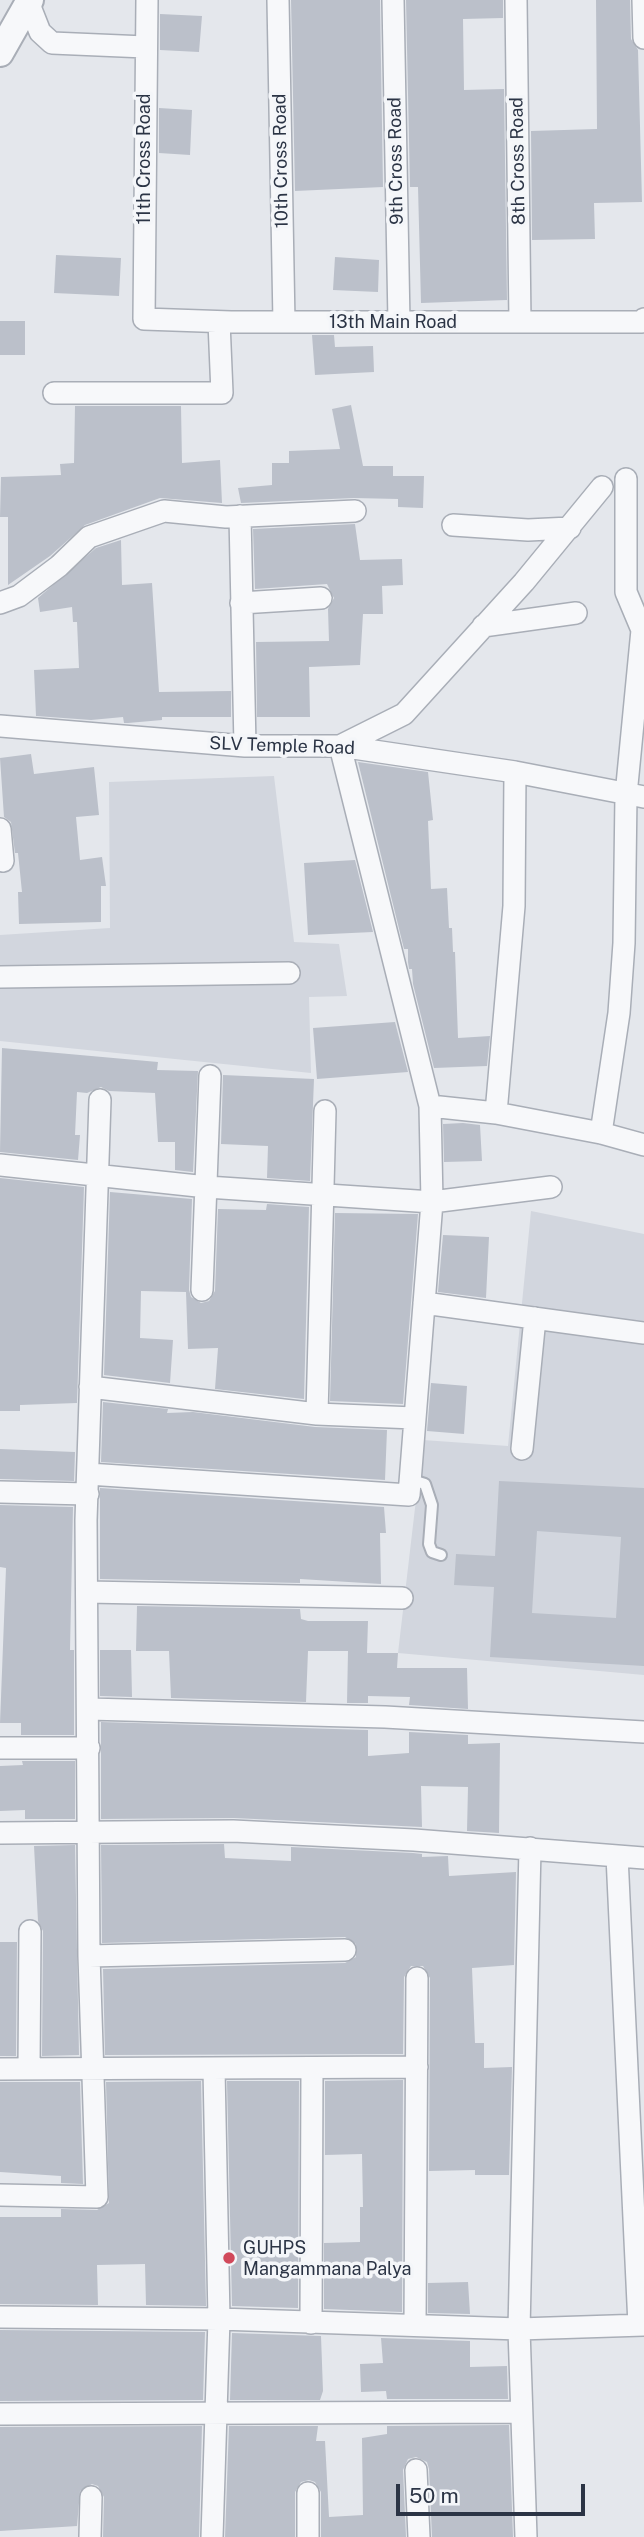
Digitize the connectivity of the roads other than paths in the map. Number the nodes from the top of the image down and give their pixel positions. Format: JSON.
{"nodes":[{"id":1,"x":147,"y":0,"type":"edge"},
{"id":2,"x":278,"y":0,"type":"edge"},
{"id":3,"x":393,"y":0,"type":"edge"},
{"id":4,"x":516,"y":0,"type":"edge"},
{"id":5,"x":643,"y":0,"type":"edge"},
{"id":6,"x":29,"y":2,"type":"edge"},
{"id":7,"x":644,"y":38,"type":"edge"},
{"id":8,"x":145,"y":47,"type":"junction"},
{"id":9,"x":0,"y":53,"type":"edge"},
{"id":10,"x":144,"y":319,"type":"joint"},
{"id":11,"x":643,"y":321,"type":"edge"},
{"id":12,"x":219,"y":322,"type":"junction"},
{"id":13,"x":284,"y":322,"type":"junction"},
{"id":14,"x":399,"y":322,"type":"junction"},
{"id":15,"x":520,"y":322,"type":"junction"},
{"id":16,"x":54,"y":393,"type":"dead end"},
{"id":17,"x":626,"y":479,"type":"dead end"},
{"id":18,"x":602,"y":487,"type":"dead end"},
{"id":19,"x":355,"y":511,"type":"dead end"},
{"id":20,"x":240,"y":516,"type":"junction"},
{"id":21,"x":453,"y":524,"type":"dead end"},
{"id":22,"x":570,"y":528,"type":"junction"},
{"id":23,"x":321,"y":598,"type":"dead end"},
{"id":24,"x":0,"y":603,"type":"edge"},
{"id":25,"x":241,"y":603,"type":"junction"},
{"id":26,"x":576,"y":613,"type":"dead end"},
{"id":27,"x":483,"y":626,"type":"junction"},
{"id":28,"x":0,"y":726,"type":"edge"},
{"id":29,"x":244,"y":746,"type":"junction"},
{"id":30,"x":340,"y":746,"type":"junction"},
{"id":31,"x":515,"y":772,"type":"junction"},
{"id":32,"x":635,"y":796,"type":"edge"},
{"id":33,"x":0,"y":830,"type":"edge"},
{"id":34,"x":3,"y":861,"type":"dead end"},
{"id":35,"x":289,"y":973,"type":"dead end"},
{"id":36,"x":0,"y":976,"type":"edge"},
{"id":37,"x":210,"y":1076,"type":"dead end"},
{"id":38,"x":100,"y":1100,"type":"dead end"},
{"id":39,"x":430,"y":1106,"type":"junction"},
{"id":40,"x":325,"y":1111,"type":"dead end"},
{"id":41,"x":496,"y":1113,"type":"junction"},
{"id":42,"x":601,"y":1133,"type":"junction"},
{"id":43,"x":644,"y":1145,"type":"edge"},
{"id":44,"x":0,"y":1165,"type":"edge"},
{"id":45,"x":95,"y":1173,"type":"junction"},
{"id":46,"x":551,"y":1186,"type":"dead end"},
{"id":47,"x":207,"y":1187,"type":"junction"},
{"id":48,"x":324,"y":1192,"type":"junction"},
{"id":49,"x":432,"y":1202,"type":"junction"},
{"id":50,"x":202,"y":1290,"type":"dead end"},
{"id":51,"x":424,"y":1303,"type":"junction"},
{"id":52,"x":535,"y":1318,"type":"junction"},
{"id":53,"x":644,"y":1333,"type":"edge"},
{"id":54,"x":90,"y":1387,"type":"junction"},
{"id":55,"x":317,"y":1414,"type":"junction"},
{"id":56,"x":414,"y":1418,"type":"junction"},
{"id":57,"x":522,"y":1449,"type":"dead end"},
{"id":58,"x":409,"y":1479,"type":"junction"},
{"id":59,"x":88,"y":1484,"type":"junction"},
{"id":60,"x":0,"y":1492,"type":"edge"},
{"id":61,"x":441,"y":1555,"type":"dead end"},
{"id":62,"x":87,"y":1592,"type":"junction"},
{"id":63,"x":402,"y":1598,"type":"dead end"},
{"id":64,"x":89,"y":1709,"type":"junction"},
{"id":65,"x":644,"y":1732,"type":"edge"},
{"id":66,"x":0,"y":1748,"type":"edge"},
{"id":67,"x":89,"y":1748,"type":"junction"},
{"id":68,"x":88,"y":1832,"type":"junction"},
{"id":69,"x":0,"y":1833,"type":"edge"},
{"id":70,"x":530,"y":1848,"type":"junction"},
{"id":71,"x":617,"y":1856,"type":"junction"},
{"id":72,"x":644,"y":1858,"type":"edge"},
{"id":73,"x":30,"y":1931,"type":"dead end"},
{"id":74,"x":345,"y":1950,"type":"dead end"},
{"id":75,"x":89,"y":1956,"type":"junction"},
{"id":76,"x":417,"y":1978,"type":"dead end"},
{"id":77,"x":417,"y":2067,"type":"junction"},
{"id":78,"x":214,"y":2068,"type":"junction"},
{"id":79,"x":0,"y":2069,"type":"edge"},
{"id":80,"x":29,"y":2069,"type":"junction"},
{"id":81,"x":312,"y":2069,"type":"junction"},
{"id":82,"x":94,"y":2070,"type":"junction"},
{"id":83,"x":0,"y":2195,"type":"edge"},
{"id":84,"x":0,"y":2317,"type":"edge"},
{"id":85,"x":219,"y":2319,"type":"junction"},
{"id":86,"x":311,"y":2323,"type":"junction"},
{"id":87,"x":415,"y":2325,"type":"junction"},
{"id":88,"x":642,"y":2325,"type":"edge"},
{"id":89,"x":519,"y":2329,"type":"junction"},
{"id":90,"x":215,"y":2411,"type":"junction"},
{"id":91,"x":520,"y":2412,"type":"junction"},
{"id":92,"x":0,"y":2414,"type":"edge"},
{"id":93,"x":416,"y":2470,"type":"dead end"},
{"id":94,"x":308,"y":2493,"type":"dead end"},
{"id":95,"x":90,"y":2497,"type":"dead end"},
{"id":96,"x":90,"y":2537,"type":"edge"},
{"id":97,"x":212,"y":2537,"type":"edge"},
{"id":98,"x":308,"y":2537,"type":"edge"},
{"id":99,"x":419,"y":2537,"type":"edge"},
{"id":100,"x":526,"y":2537,"type":"edge"}],
"edges":[{"from":1,"to":8,"type":"street","name":"11th Cross Road"},
{"from":2,"to":13,"type":"street","name":"10th Cross Road"},
{"from":3,"to":14,"type":"street","name":"9th Cross Road"},
{"from":4,"to":15,"type":"street","name":"8th Cross Road"},
{"from":5,"to":7,"type":"street"},
{"from":6,"to":8,"type":"street"},
{"from":6,"to":9,"type":"street"},
{"from":8,"to":10,"type":"street","name":"11th Cross Road"},
{"from":10,"to":12,"type":"street","name":"13th Main Road"},
{"from":11,"to":15,"type":"street","name":"13th Main Road"},
{"from":12,"to":13,"type":"street","name":"13th Main Road"},
{"from":12,"to":16,"type":"street"},
{"from":13,"to":14,"type":"street","name":"13th Main Road"},
{"from":14,"to":15,"type":"street","name":"13th Main Road"},
{"from":17,"to":32,"type":"street"},
{"from":18,"to":22,"type":"street"},
{"from":19,"to":20,"type":"street"},
{"from":20,"to":24,"type":"street"},
{"from":20,"to":25,"type":"street"},
{"from":21,"to":22,"type":"street"},
{"from":22,"to":27,"type":"street"},
{"from":23,"to":25,"type":"street"},
{"from":25,"to":29,"type":"street"},
{"from":26,"to":27,"type":"street"},
{"from":27,"to":30,"type":"street"},
{"from":28,"to":29,"type":"street","name":"SLV Temple Road"},
{"from":29,"to":30,"type":"street","name":"SLV Temple Road"},
{"from":30,"to":31,"type":"street","name":"SLV Temple Road"},
{"from":30,"to":39,"type":"street"},
{"from":31,"to":32,"type":"street","name":"SLV Temple Road"},
{"from":31,"to":41,"type":"street"},
{"from":32,"to":42,"type":"street"},
{"from":33,"to":34,"type":"street"},
{"from":35,"to":36,"type":"street"},
{"from":37,"to":47,"type":"street"},
{"from":38,"to":45,"type":"street"},
{"from":39,"to":41,"type":"street"},
{"from":39,"to":49,"type":"street"},
{"from":40,"to":48,"type":"street"},
{"from":41,"to":42,"type":"street"},
{"from":42,"to":43,"type":"street"},
{"from":44,"to":45,"type":"street"},
{"from":45,"to":47,"type":"street"},
{"from":45,"to":54,"type":"street"},
{"from":46,"to":49,"type":"street"},
{"from":47,"to":48,"type":"street"},
{"from":47,"to":50,"type":"street"},
{"from":48,"to":49,"type":"street"},
{"from":48,"to":55,"type":"street"},
{"from":49,"to":51,"type":"street"},
{"from":51,"to":52,"type":"street"},
{"from":51,"to":56,"type":"street"},
{"from":52,"to":53,"type":"street"},
{"from":52,"to":57,"type":"street"},
{"from":54,"to":55,"type":"street"},
{"from":54,"to":59,"type":"street"},
{"from":55,"to":56,"type":"street"},
{"from":56,"to":58,"type":"street"},
{"from":58,"to":59,"type":"street"},
{"from":58,"to":61,"type":"lane"},
{"from":59,"to":60,"type":"street"},
{"from":59,"to":62,"type":"street"},
{"from":62,"to":63,"type":"street"},
{"from":62,"to":64,"type":"street"},
{"from":64,"to":65,"type":"street"},
{"from":64,"to":67,"type":"street"},
{"from":66,"to":67,"type":"street"},
{"from":67,"to":68,"type":"street"},
{"from":68,"to":69,"type":"street"},
{"from":68,"to":70,"type":"street"},
{"from":68,"to":75,"type":"street"},
{"from":70,"to":71,"type":"street"},
{"from":70,"to":89,"type":"street"},
{"from":71,"to":72,"type":"street"},
{"from":71,"to":88,"type":"street"},
{"from":73,"to":80,"type":"street"},
{"from":74,"to":75,"type":"street"},
{"from":75,"to":82,"type":"street"},
{"from":76,"to":77,"type":"street"},
{"from":77,"to":81,"type":"street"},
{"from":77,"to":87,"type":"street"},
{"from":78,"to":81,"type":"street"},
{"from":78,"to":82,"type":"street"},
{"from":78,"to":85,"type":"street"},
{"from":79,"to":80,"type":"street"},
{"from":80,"to":82,"type":"street"},
{"from":81,"to":86,"type":"street"},
{"from":82,"to":83,"type":"street"},
{"from":84,"to":85,"type":"street"},
{"from":85,"to":86,"type":"street"},
{"from":85,"to":90,"type":"street"},
{"from":86,"to":87,"type":"street"},
{"from":87,"to":89,"type":"street"},
{"from":88,"to":89,"type":"street"},
{"from":89,"to":91,"type":"street"},
{"from":90,"to":91,"type":"street"},
{"from":90,"to":92,"type":"street"},
{"from":90,"to":97,"type":"street"},
{"from":91,"to":100,"type":"street"},
{"from":93,"to":99,"type":"street"},
{"from":94,"to":98,"type":"street"},
{"from":95,"to":96,"type":"street"}]}
